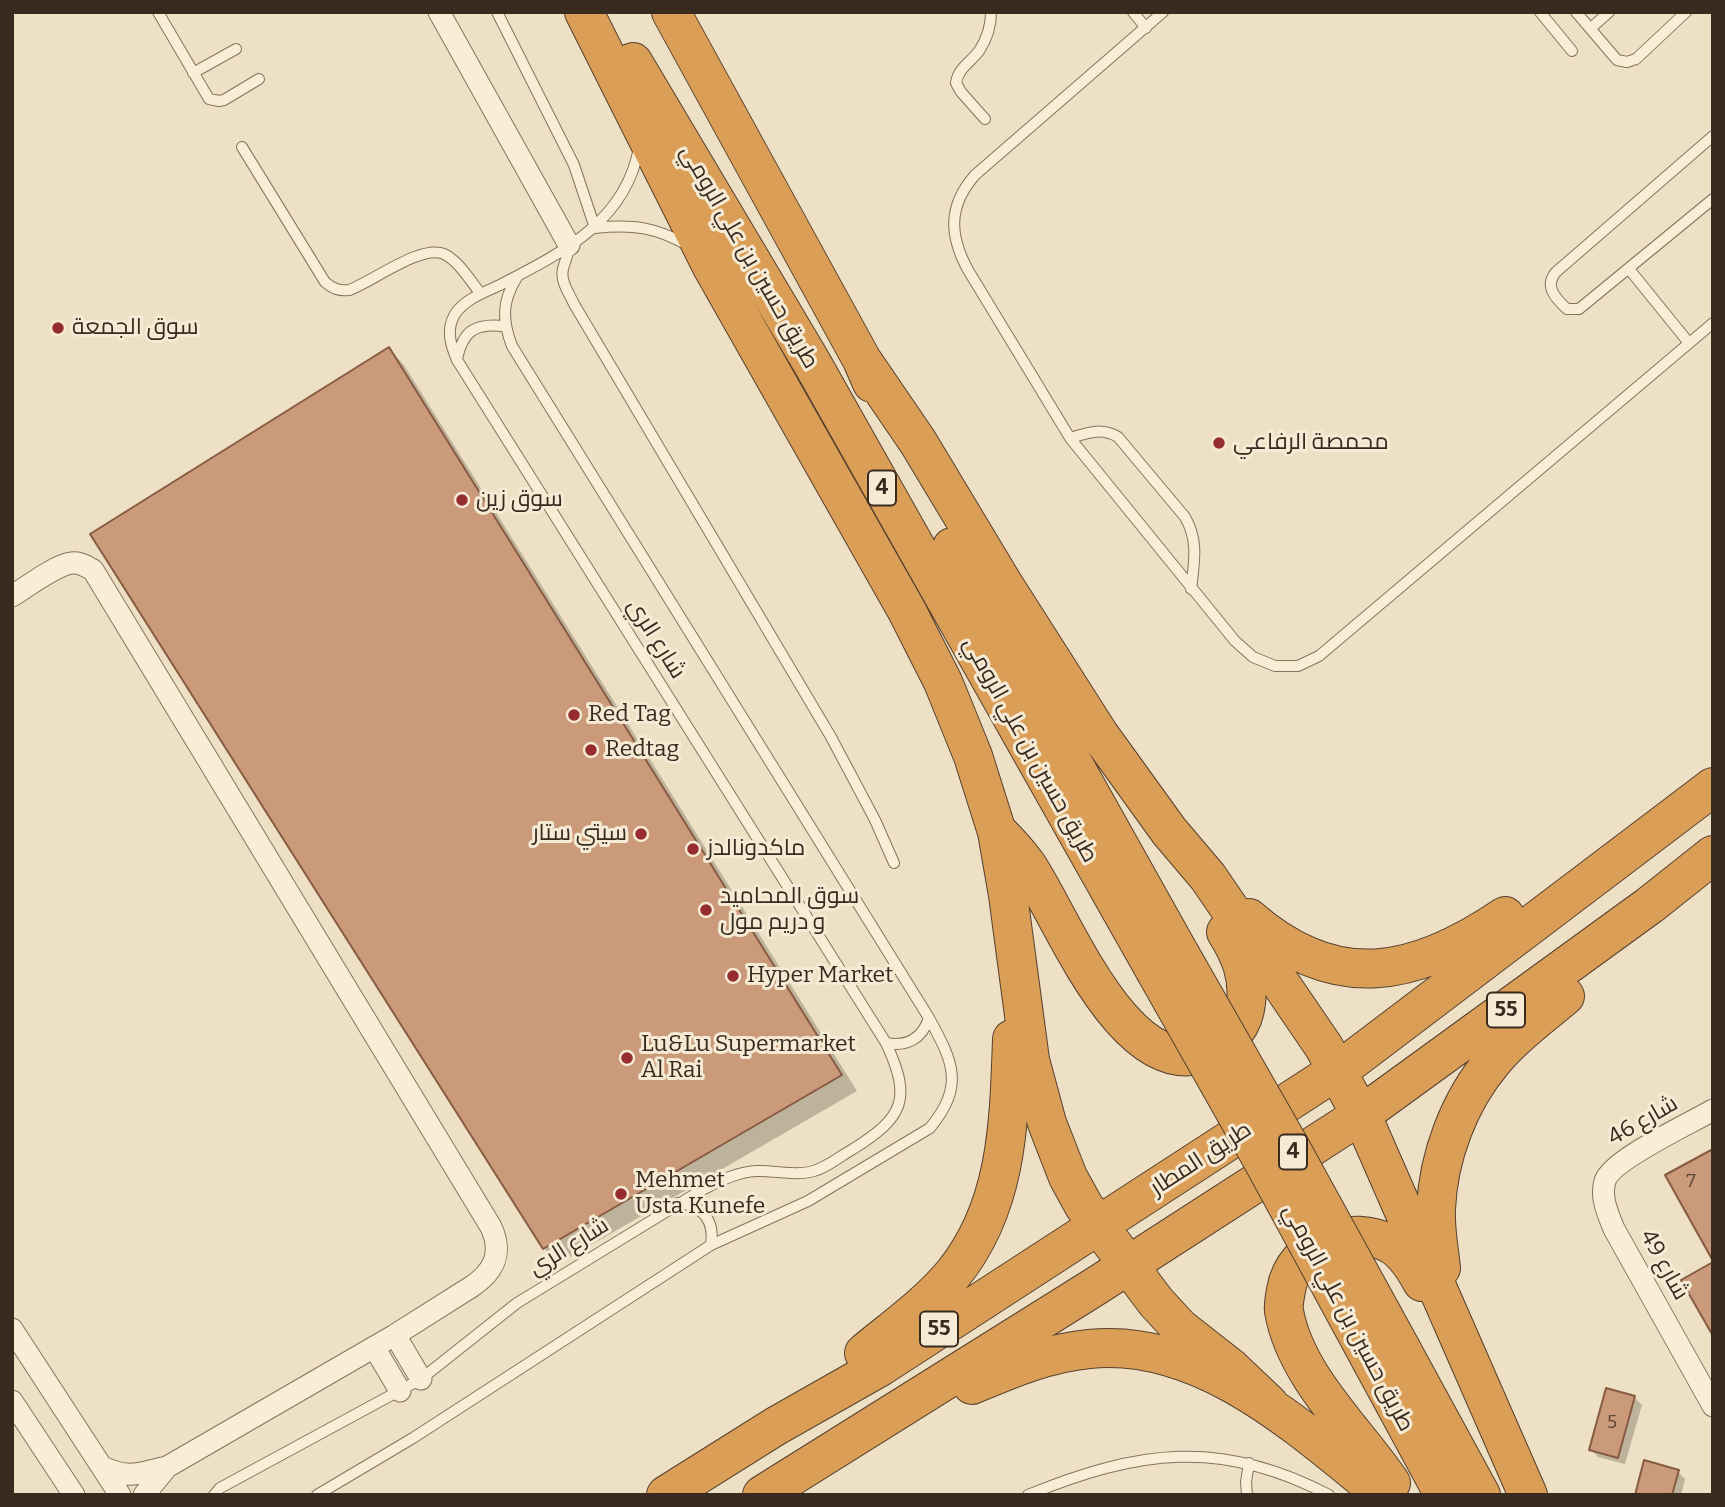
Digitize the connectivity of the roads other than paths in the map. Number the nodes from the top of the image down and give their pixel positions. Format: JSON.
{"nodes":[{"id":1,"x":158,"y":12,"type":"edge"},
{"id":2,"x":439,"y":12,"type":"edge"},
{"id":3,"x":497,"y":12,"type":"edge"},
{"id":4,"x":583,"y":12,"type":"edge"},
{"id":5,"x":602,"y":12,"type":"edge"},
{"id":6,"x":671,"y":12,"type":"edge"},
{"id":7,"x":991,"y":12,"type":"edge"},
{"id":8,"x":1133,"y":12,"type":"edge"},
{"id":9,"x":1163,"y":12,"type":"edge"},
{"id":10,"x":1540,"y":12,"type":"edge"},
{"id":11,"x":1576,"y":12,"type":"edge"},
{"id":12,"x":1609,"y":12,"type":"edge"},
{"id":13,"x":1686,"y":12,"type":"edge"},
{"id":14,"x":1146,"y":28,"type":"junction"},
{"id":15,"x":1591,"y":28,"type":"junction"},
{"id":16,"x":236,"y":49,"type":"dead end"},
{"id":17,"x":1572,"y":51,"type":"dead end"},
{"id":18,"x":193,"y":73,"type":"junction"},
{"id":19,"x":260,"y":79,"type":"dead end"},
{"id":20,"x":985,"y":120,"type":"dead end"},
{"id":21,"x":640,"y":128,"type":"junction"},
{"id":22,"x":1713,"y":136,"type":"edge"},
{"id":23,"x":242,"y":147,"type":"dead end"},
{"id":24,"x":1713,"y":199,"type":"edge"},
{"id":25,"x":595,"y":228,"type":"junction"},
{"id":26,"x":569,"y":245,"type":"junction"},
{"id":27,"x":712,"y":267,"type":"junction"},
{"id":28,"x":1629,"y":269,"type":"junction"},
{"id":29,"x":518,"y":275,"type":"junction"},
{"id":30,"x":481,"y":294,"type":"junction"},
{"id":31,"x":1713,"y":323,"type":"edge"},
{"id":32,"x":504,"y":326,"type":"junction"},
{"id":33,"x":1689,"y":343,"type":"junction"},
{"id":34,"x":457,"y":360,"type":"junction"},
{"id":35,"x":862,"y":360,"type":"junction"},
{"id":36,"x":1070,"y":438,"type":"junction"},
{"id":37,"x":1191,"y":589,"type":"junction"},
{"id":38,"x":12,"y":596,"type":"edge"},
{"id":39,"x":1713,"y":788,"type":"edge"},
{"id":40,"x":997,"y":832,"type":"junction"},
{"id":41,"x":1713,"y":855,"type":"edge"},
{"id":42,"x":894,"y":863,"type":"dead end"},
{"id":43,"x":1612,"y":863,"type":"junction"},
{"id":44,"x":1208,"y":877,"type":"junction"},
{"id":45,"x":1650,"y":905,"type":"junction"},
{"id":46,"x":1016,"y":956,"type":"junction"},
{"id":47,"x":1167,"y":962,"type":"junction"},
{"id":48,"x":929,"y":1018,"type":"junction"},
{"id":49,"x":886,"y":1043,"type":"junction"},
{"id":50,"x":1338,"y":1069,"type":"junction"},
{"id":51,"x":1713,"y":1110,"type":"edge"},
{"id":52,"x":1361,"y":1115,"type":"junction"},
{"id":53,"x":1605,"y":1181,"type":"joint"},
{"id":54,"x":678,"y":1203,"type":"junction"},
{"id":55,"x":1098,"y":1226,"type":"junction"},
{"id":56,"x":711,"y":1244,"type":"junction"},
{"id":57,"x":1128,"y":1266,"type":"junction"},
{"id":58,"x":1447,"y":1308,"type":"junction"},
{"id":59,"x":12,"y":1329,"type":"edge"},
{"id":60,"x":395,"y":1335,"type":"junction"},
{"id":61,"x":374,"y":1346,"type":"junction"},
{"id":62,"x":1388,"y":1358,"type":"junction"},
{"id":63,"x":421,"y":1379,"type":"junction"},
{"id":64,"x":400,"y":1391,"type":"junction"},
{"id":65,"x":12,"y":1401,"type":"edge"},
{"id":66,"x":1269,"y":1404,"type":"junction"},
{"id":67,"x":1712,"y":1404,"type":"edge"},
{"id":68,"x":776,"y":1426,"type":"junction"},
{"id":69,"x":867,"y":1429,"type":"junction"},
{"id":70,"x":1249,"y":1463,"type":"junction"},
{"id":71,"x":167,"y":1466,"type":"junction"},
{"id":72,"x":102,"y":1467,"type":"junction"},
{"id":73,"x":1055,"y":1484,"type":"junction"},
{"id":74,"x":74,"y":1495,"type":"edge"},
{"id":75,"x":120,"y":1495,"type":"edge"},
{"id":76,"x":144,"y":1495,"type":"edge"},
{"id":77,"x":214,"y":1495,"type":"edge"},
{"id":78,"x":317,"y":1495,"type":"edge"},
{"id":79,"x":666,"y":1495,"type":"edge"},
{"id":80,"x":762,"y":1495,"type":"edge"},
{"id":81,"x":1028,"y":1495,"type":"edge"},
{"id":82,"x":1060,"y":1495,"type":"edge"},
{"id":83,"x":1247,"y":1495,"type":"edge"},
{"id":84,"x":1329,"y":1495,"type":"edge"},
{"id":85,"x":1383,"y":1495,"type":"edge"},
{"id":86,"x":1399,"y":1495,"type":"edge"},
{"id":87,"x":1444,"y":1495,"type":"edge"},
{"id":88,"x":1481,"y":1495,"type":"edge"},
{"id":89,"x":1528,"y":1495,"type":"edge"}],
"edges":[{"from":1,"to":18,"type":"lane"},
{"from":2,"to":26,"type":"street"},
{"from":3,"to":25,"type":"lane"},
{"from":4,"to":21,"type":"highway"},
{"from":5,"to":47,"type":"highway","name":"طريق حسين بن علي الرومي","number":"4"},
{"from":6,"to":35,"type":"highway","name":"طريق حسين بن علي الرومي","number":"4"},
{"from":7,"to":20,"type":"lane"},
{"from":8,"to":14,"type":"lane"},
{"from":9,"to":14,"type":"lane"},
{"from":10,"to":17,"type":"lane"},
{"from":11,"to":15,"type":"lane"},
{"from":12,"to":15,"type":"lane"},
{"from":13,"to":15,"type":"lane"},
{"from":14,"to":36,"type":"lane"},
{"from":16,"to":18,"type":"lane"},
{"from":18,"to":19,"type":"lane"},
{"from":21,"to":25,"type":"lane","name":"شارع الري"},
{"from":21,"to":27,"type":"highway"},
{"from":22,"to":28,"type":"lane"},
{"from":23,"to":30,"type":"lane"},
{"from":24,"to":28,"type":"lane"},
{"from":25,"to":26,"type":"lane","name":"شارع الري"},
{"from":25,"to":27,"type":"lane","name":"شارع الري"},
{"from":26,"to":29,"type":"lane","name":"شارع الري"},
{"from":26,"to":42,"type":"lane"},
{"from":27,"to":40,"type":"highway"},
{"from":28,"to":33,"type":"lane"},
{"from":29,"to":30,"type":"lane","name":"شارع الري"},
{"from":29,"to":32,"type":"lane"},
{"from":30,"to":34,"type":"lane","name":"شارع الري"},
{"from":31,"to":33,"type":"lane"},
{"from":32,"to":34,"type":"lane"},
{"from":32,"to":48,"type":"lane","name":"شارع الري"},
{"from":33,"to":37,"type":"lane"},
{"from":34,"to":49,"type":"lane","name":"شارع الري"},
{"from":35,"to":44,"type":"highway"},
{"from":35,"to":47,"type":"highway","name":"طريق حسين بن علي الرومي","number":"4"},
{"from":36,"to":37,"type":"lane"},
{"from":36,"to":37,"type":"lane"},
{"from":38,"to":60,"type":"street"},
{"from":39,"to":43,"type":"highway","name":"طريق المطار","number":"55"},
{"from":40,"to":44,"type":"highway"},
{"from":40,"to":46,"type":"highway"},
{"from":41,"to":45,"type":"highway","number":"55"},
{"from":43,"to":44,"type":"highway"},
{"from":43,"to":50,"type":"highway","name":"طريق المطار","number":"55"},
{"from":44,"to":50,"type":"highway"},
{"from":45,"to":52,"type":"highway","number":"55"},
{"from":45,"to":58,"type":"highway"},
{"from":46,"to":55,"type":"highway"},
{"from":46,"to":68,"type":"highway"},
{"from":47,"to":62,"type":"highway","name":"طريق حسين بن علي الرومي","number":"4","bridge":true},
{"from":48,"to":49,"type":"lane"},
{"from":48,"to":56,"type":"lane","name":"شارع الري"},
{"from":49,"to":54,"type":"lane","name":"شارع الري"},
{"from":50,"to":52,"type":"highway"},
{"from":50,"to":55,"type":"highway","name":"طريق المطار","number":"55"},
{"from":51,"to":53,"type":"street","name":"شارع 46"},
{"from":52,"to":57,"type":"highway","number":"55"},
{"from":52,"to":58,"type":"highway"},
{"from":53,"to":67,"type":"street","name":"شارع 49"},
{"from":54,"to":56,"type":"lane"},
{"from":54,"to":63,"type":"lane","name":"شارع الري"},
{"from":55,"to":57,"type":"highway"},
{"from":55,"to":68,"type":"highway","name":"طريق المطار","number":"55"},
{"from":56,"to":78,"type":"lane","name":"شارع الري"},
{"from":57,"to":66,"type":"highway"},
{"from":57,"to":69,"type":"highway","number":"55"},
{"from":58,"to":86,"type":"highway"},
{"from":58,"to":89,"type":"highway"},
{"from":59,"to":72,"type":"street"},
{"from":60,"to":61,"type":"street"},
{"from":60,"to":63,"type":"street"},
{"from":61,"to":64,"type":"street"},
{"from":61,"to":71,"type":"street"},
{"from":62,"to":87,"type":"highway","name":"طريق حسين بن علي الرومي","number":"4"},
{"from":62,"to":88,"type":"highway","name":"طريق حسين بن علي الرومي","number":"4"},
{"from":63,"to":64,"type":"lane","name":"شارع الري"},
{"from":64,"to":77,"type":"lane","name":"شارع الري"},
{"from":65,"to":74,"type":"street"},
{"from":66,"to":69,"type":"highway"},
{"from":66,"to":85,"type":"highway"},
{"from":68,"to":79,"type":"highway","name":"طريق المطار","number":"55"},
{"from":69,"to":80,"type":"highway","number":"55"},
{"from":70,"to":73,"type":"lane"},
{"from":70,"to":83,"type":"lane"},
{"from":70,"to":84,"type":"lane"},
{"from":71,"to":72,"type":"street"},
{"from":71,"to":76,"type":"street"},
{"from":72,"to":75,"type":"street"},
{"from":73,"to":81,"type":"lane"},
{"from":73,"to":82,"type":"lane"}]}
